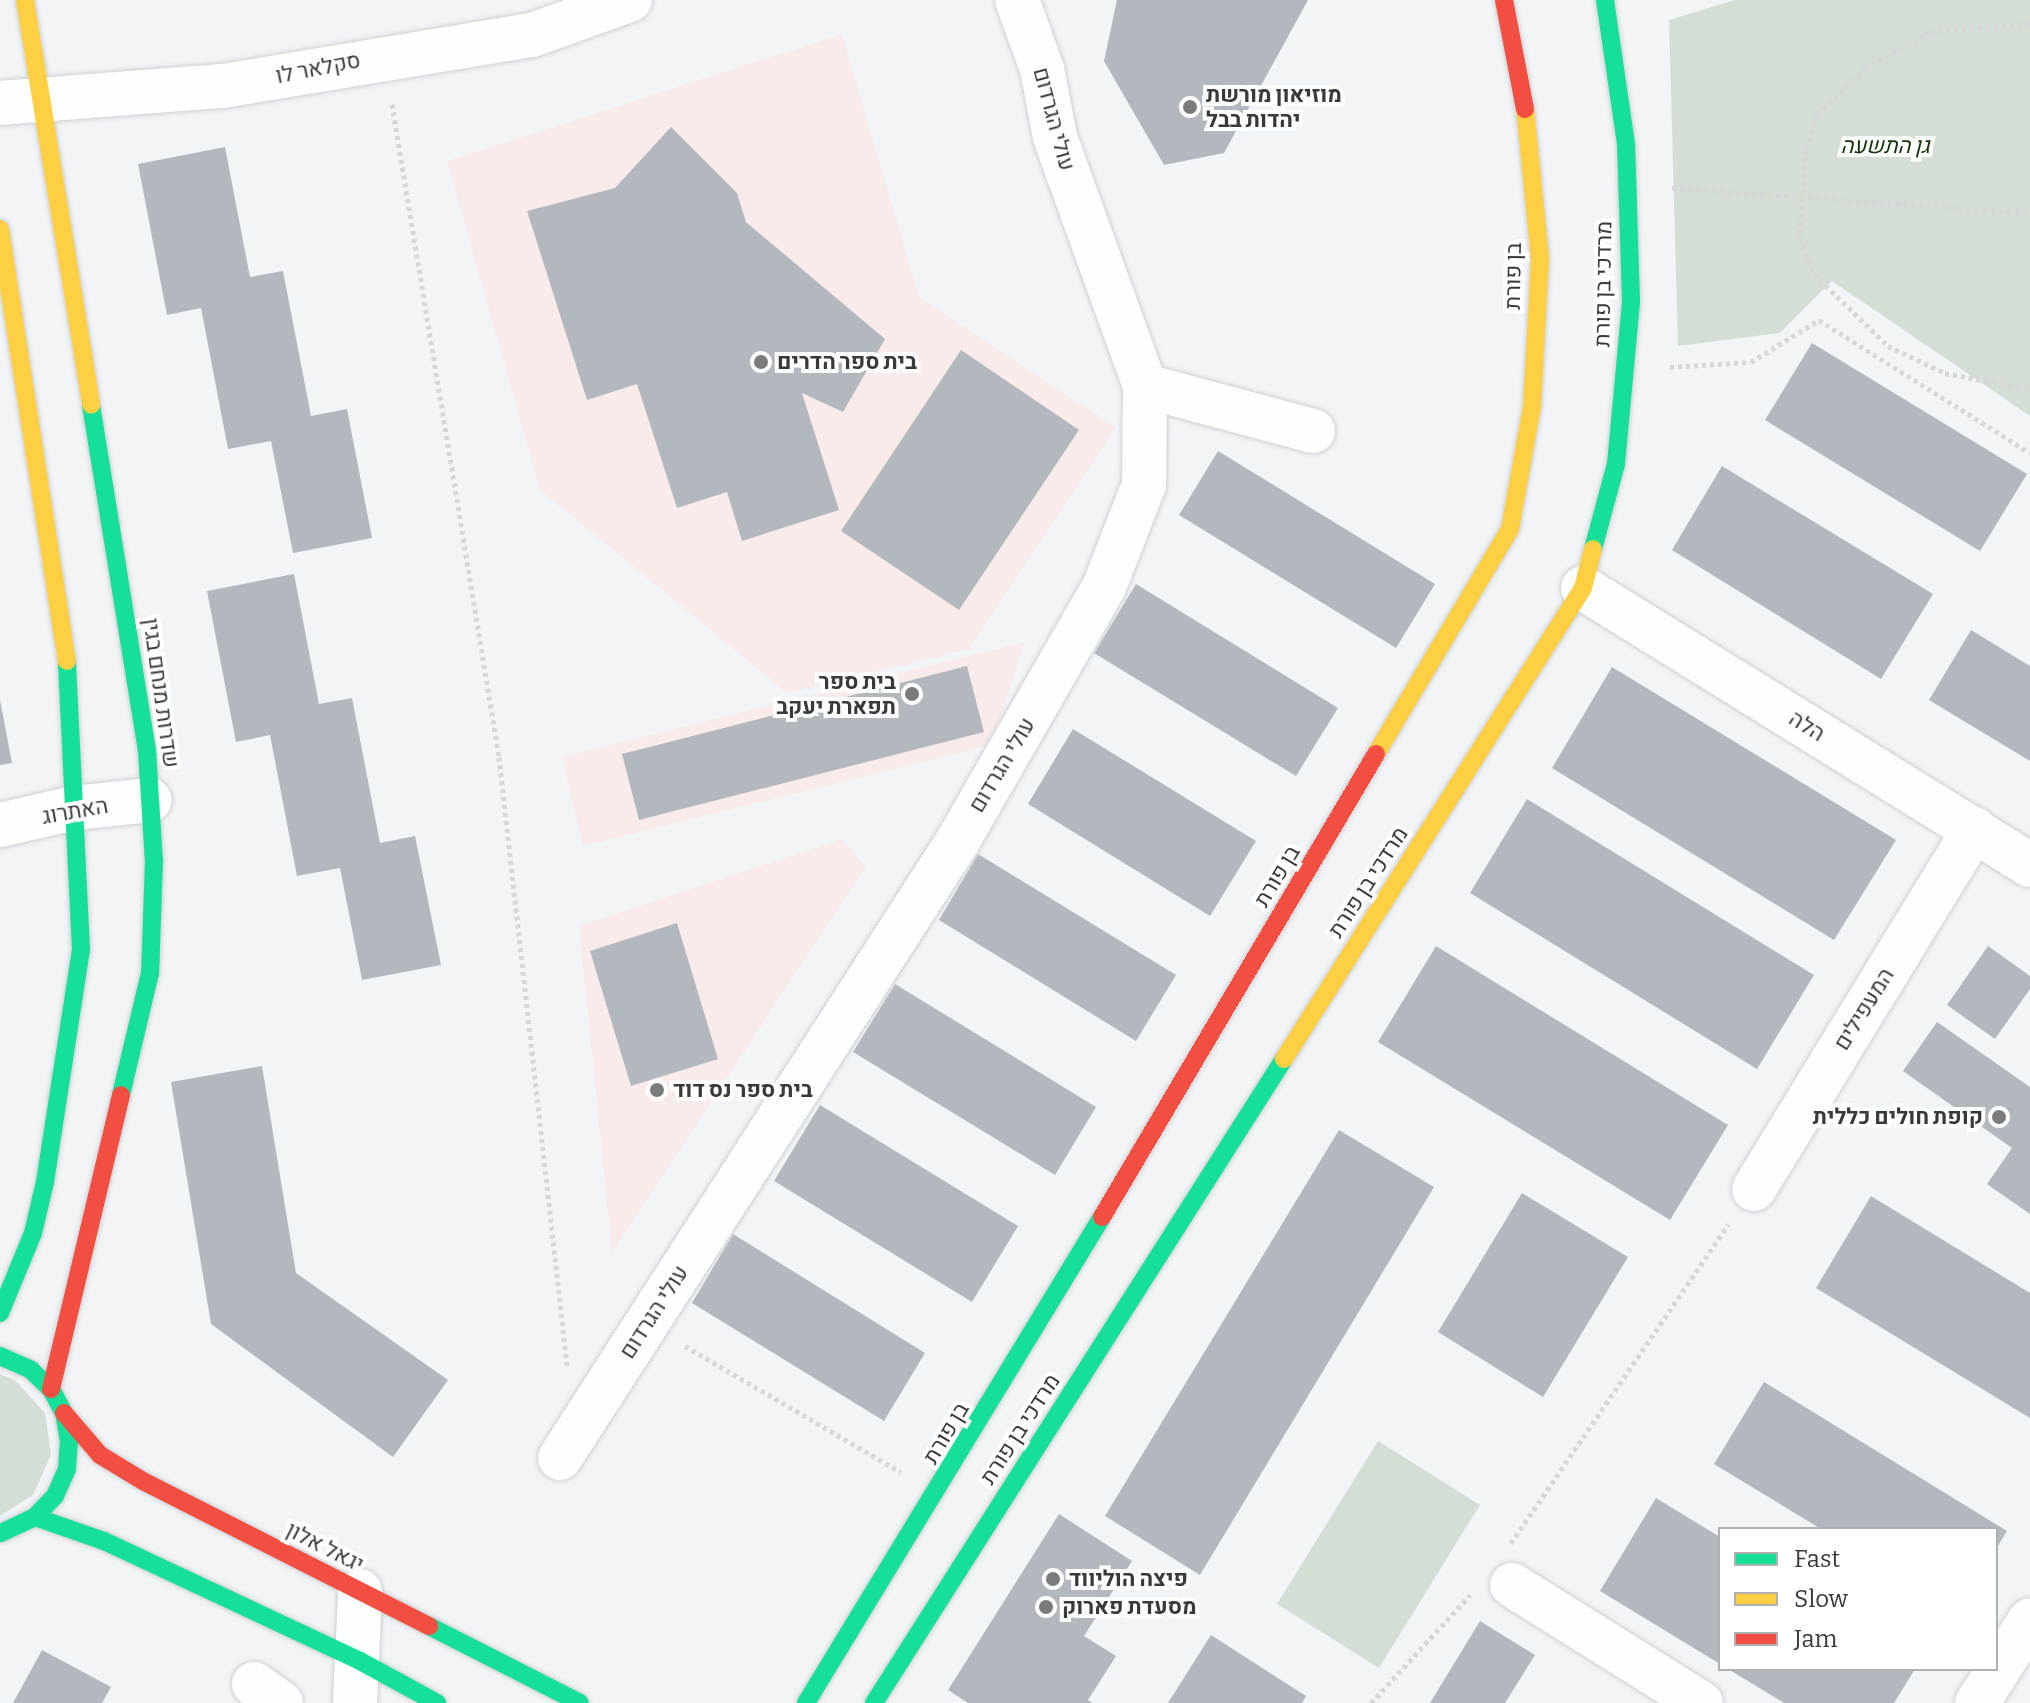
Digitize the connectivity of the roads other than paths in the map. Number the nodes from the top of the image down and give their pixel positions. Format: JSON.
{"nodes":[{"id":1,"x":25,"y":0,"type":"edge"},
{"id":2,"x":630,"y":0,"type":"edge"},
{"id":3,"x":1017,"y":0,"type":"edge"},
{"id":4,"x":1504,"y":0,"type":"edge"},
{"id":5,"x":1605,"y":0,"type":"edge"},
{"id":6,"x":21,"y":100,"type":"edge"},
{"id":7,"x":0,"y":229,"type":"edge"},
{"id":8,"x":1145,"y":386,"type":"junction"},
{"id":9,"x":1313,"y":431,"type":"dead end"},
{"id":10,"x":1583,"y":588,"type":"junction"},
{"id":11,"x":150,"y":800,"type":"junction"},
{"id":12,"x":74,"y":808,"type":"junction"},
{"id":13,"x":0,"y":825,"type":"edge"},
{"id":14,"x":1975,"y":829,"type":"junction"},
{"id":15,"x":2030,"y":865,"type":"edge"},
{"id":16,"x":1754,"y":1189,"type":"road end"},
{"id":17,"x":0,"y":1313,"type":"edge"},
{"id":18,"x":0,"y":1356,"type":"edge"},
{"id":19,"x":51,"y":1389,"type":"junction"},
{"id":20,"x":64,"y":1413,"type":"junction"},
{"id":21,"x":567,"y":1446,"type":"road end"},
{"id":22,"x":35,"y":1517,"type":"junction"},
{"id":23,"x":0,"y":1533,"type":"edge"},
{"id":24,"x":1500,"y":1572,"type":"road end"},
{"id":25,"x":360,"y":1591,"type":"junction"},
{"id":26,"x":2030,"y":1620,"type":"edge"},
{"id":27,"x":360,"y":1661,"type":"junction"},
{"id":28,"x":1998,"y":1670,"type":"edge"},
{"id":29,"x":1997,"y":1671,"type":"edge"},
{"id":30,"x":355,"y":1703,"type":"edge"},
{"id":31,"x":437,"y":1703,"type":"edge"},
{"id":32,"x":580,"y":1703,"type":"edge"},
{"id":33,"x":806,"y":1703,"type":"edge"},
{"id":34,"x":874,"y":1703,"type":"edge"},
{"id":35,"x":1701,"y":1703,"type":"edge"},
{"id":36,"x":1977,"y":1703,"type":"edge"}],
"edges":[{"from":1,"to":6,"type":"street","name":"שדרות מנחם בגין"},
{"from":2,"to":6,"type":"street","name":"סקלאר לו"},
{"from":3,"to":8,"type":"street","name":"עולי הגרדום"},
{"from":4,"to":33,"type":"street","name":"בן פורת"},
{"from":5,"to":10,"type":"street","name":"מרדכי בן פורת"},
{"from":6,"to":11,"type":"street","name":"שדרות מנחם בגין"},
{"from":7,"to":12,"type":"street"},
{"from":8,"to":9,"type":"street"},
{"from":8,"to":21,"type":"street","name":"עולי הגרדום"},
{"from":10,"to":14,"type":"street","name":"הלה"},
{"from":10,"to":34,"type":"street","name":"מרדכי בן פורת"},
{"from":11,"to":12,"type":"street","name":"האתרוג"},
{"from":11,"to":19,"type":"street","name":"שדרות מנחם בגין"},
{"from":12,"to":13,"type":"street","name":"האתרוג"},
{"from":12,"to":17,"type":"street"},
{"from":14,"to":15,"type":"street","name":"הלה"},
{"from":14,"to":16,"type":"street","name":"המעפילים"},
{"from":18,"to":19,"type":"street"},
{"from":19,"to":20,"type":"street"},
{"from":20,"to":22,"type":"street"},
{"from":20,"to":25,"type":"street","name":"יגאל אלון"},
{"from":22,"to":23,"type":"street"},
{"from":22,"to":27,"type":"street"},
{"from":24,"to":35,"type":"street"},
{"from":25,"to":27,"type":"street"},
{"from":25,"to":32,"type":"street","name":"יגאל אלון"},
{"from":26,"to":28,"type":"street"},
{"from":27,"to":30,"type":"street"},
{"from":27,"to":31,"type":"street"},
{"from":29,"to":36,"type":"street"}]}
